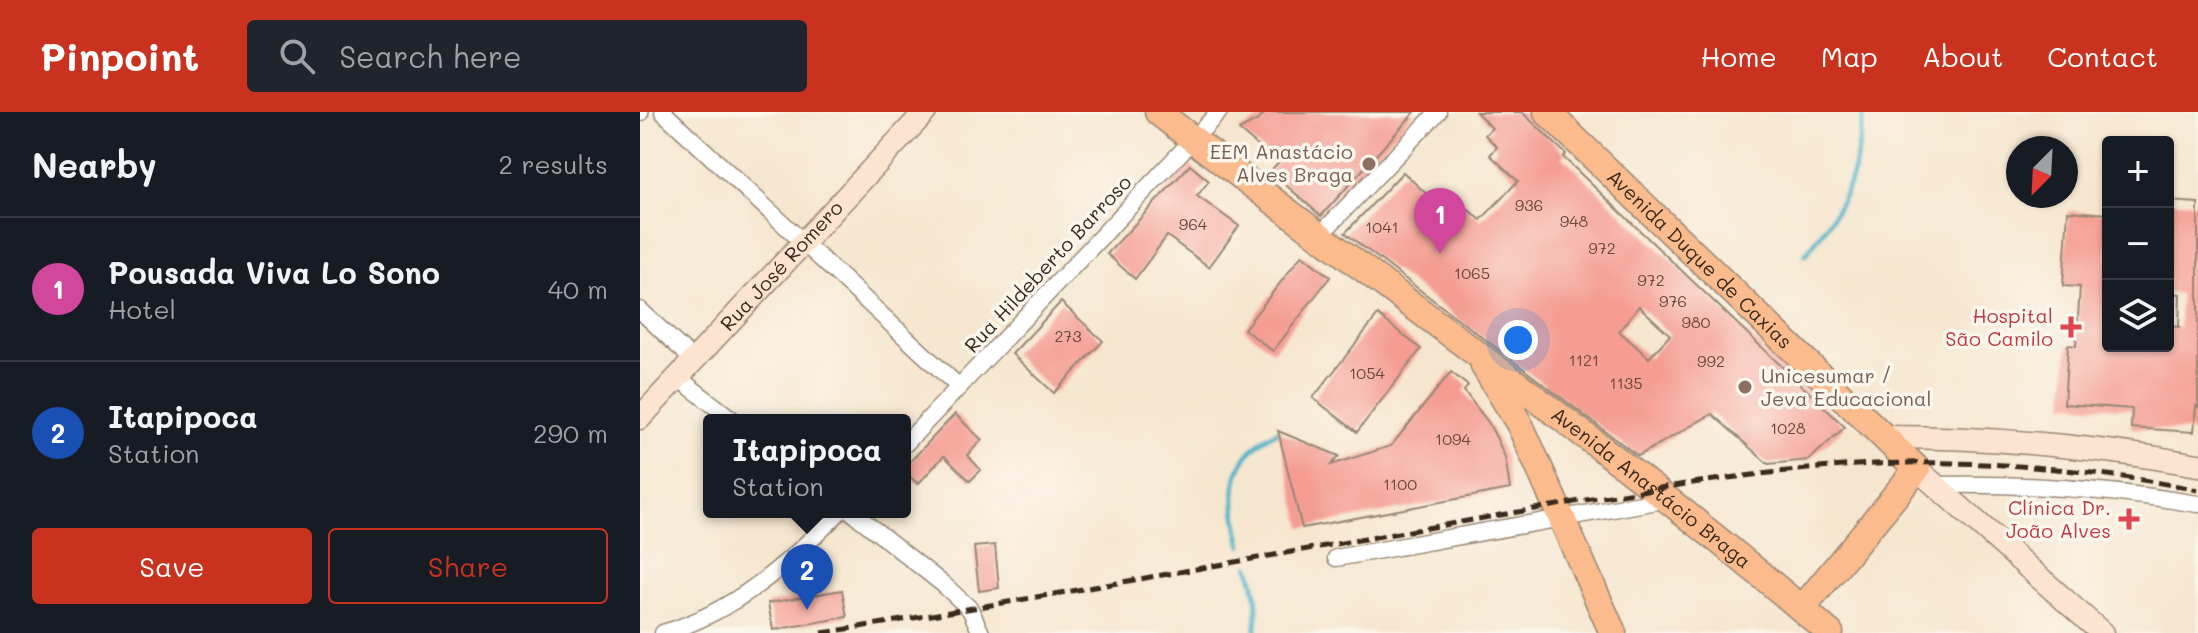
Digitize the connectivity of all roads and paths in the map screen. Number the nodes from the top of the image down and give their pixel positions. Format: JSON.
{"nodes":[{"id":1,"x":663,"y":112,"type":"edge"},
{"id":2,"x":925,"y":112,"type":"edge"},
{"id":3,"x":1158,"y":112,"type":"edge"},
{"id":4,"x":1219,"y":112,"type":"edge"},
{"id":5,"x":1438,"y":112,"type":"edge"},
{"id":6,"x":1547,"y":112,"type":"edge"},
{"id":7,"x":1193,"y":140,"type":"junction"},
{"id":8,"x":1319,"y":236,"type":"junction"},
{"id":9,"x":804,"y":242,"type":"junction"},
{"id":10,"x":640,"y":310,"type":"edge"},
{"id":11,"x":1469,"y":348,"type":"junction"},
{"id":12,"x":693,"y":360,"type":"junction"},
{"id":13,"x":677,"y":377,"type":"junction"},
{"id":14,"x":959,"y":387,"type":"junction"},
{"id":15,"x":725,"y":414,"type":"edge"},
{"id":16,"x":640,"y":418,"type":"edge"},
{"id":17,"x":1884,"y":437,"type":"junction"},
{"id":18,"x":911,"y":438,"type":"edge"},
{"id":19,"x":2198,"y":465,"type":"edge"},
{"id":20,"x":1926,"y":477,"type":"junction"},
{"id":21,"x":1669,"y":499,"type":"junction"},
{"id":22,"x":2198,"y":504,"type":"edge"},
{"id":23,"x":1559,"y":512,"type":"junction"},
{"id":24,"x":833,"y":518,"type":"edge"},
{"id":25,"x":860,"y":518,"type":"edge"},
{"id":26,"x":1336,"y":558,"type":"dead end"},
{"id":27,"x":1802,"y":609,"type":"junction"},
{"id":28,"x":663,"y":633,"type":"edge"},
{"id":29,"x":981,"y":633,"type":"edge"},
{"id":30,"x":1613,"y":633,"type":"edge"},
{"id":31,"x":1830,"y":633,"type":"edge"},
{"id":32,"x":2102,"y":633,"type":"edge"}],
"edges":[{"from":1,"to":9,"type":"street"},
{"from":2,"to":9,"type":"street","name":"Rua José Romero"},
{"from":3,"to":7,"type":"main road","name":"Avenida Anastácio Braga"},
{"from":4,"to":7,"type":"street","name":"Rua Hildeberto Barroso"},
{"from":5,"to":8,"type":"street"},
{"from":6,"to":17,"type":"main road","name":"Avenida Duque de Caxias"},
{"from":7,"to":8,"type":"main road","name":"Avenida Anastácio Braga"},
{"from":7,"to":14,"type":"street","name":"Rua Hildeberto Barroso"},
{"from":8,"to":11,"type":"main road","name":"Avenida Anastácio Braga"},
{"from":9,"to":12,"type":"street","name":"Rua José Romero"},
{"from":9,"to":14,"type":"street"},
{"from":10,"to":12,"type":"street"},
{"from":11,"to":21,"type":"main road","name":"Avenida Anastácio Braga"},
{"from":11,"to":23,"type":"main road","name":"Avenida Anastácio Braga"},
{"from":12,"to":13,"type":"street","name":"Rua José Romero"},
{"from":13,"to":15,"type":"street"},
{"from":13,"to":16,"type":"street","name":"Rua José Romero"},
{"from":14,"to":18,"type":"street","name":"Rua Hildeberto Barroso"},
{"from":17,"to":19,"type":"street"},
{"from":17,"to":20,"type":"main road","name":"Avenida Duque de Caxias"},
{"from":20,"to":22,"type":"street"},
{"from":20,"to":27,"type":"main road"},
{"from":20,"to":32,"type":"street","name":"Avenida Duque de Caxias"},
{"from":21,"to":23,"type":"street"},
{"from":21,"to":27,"type":"main road","name":"Avenida Anastácio Braga"},
{"from":23,"to":26,"type":"street"},
{"from":23,"to":30,"type":"main road","name":"Avenida Anastácio Braga"},
{"from":24,"to":28,"type":"street"},
{"from":25,"to":29,"type":"street"},
{"from":27,"to":31,"type":"main road","name":"Avenida Anastácio Braga"}]}
